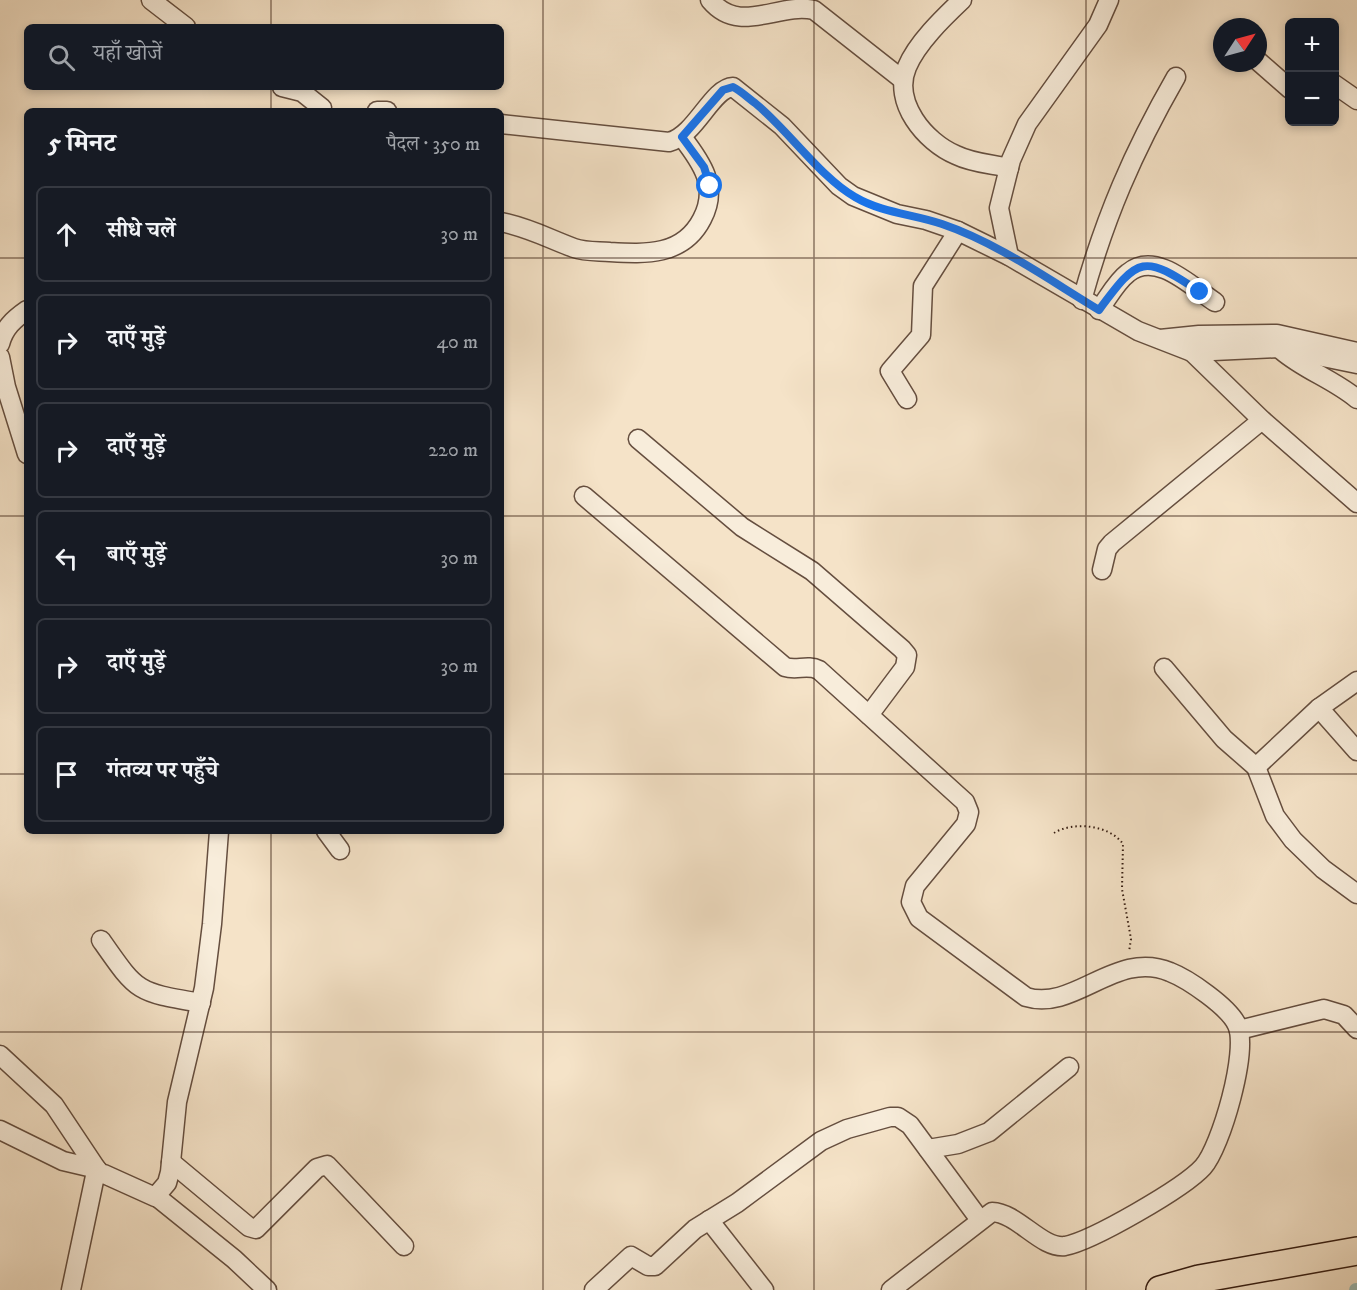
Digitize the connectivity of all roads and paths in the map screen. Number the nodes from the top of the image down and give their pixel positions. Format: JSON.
{"nodes":[{"id":1,"x":150,"y":0,"type":"edge"},
{"id":2,"x":710,"y":0,"type":"edge"},
{"id":3,"x":962,"y":0,"type":"edge"},
{"id":4,"x":1108,"y":0,"type":"edge"},
{"id":5,"x":800,"y":4,"type":"edge"},
{"id":6,"x":182,"y":24,"type":"edge"},
{"id":7,"x":1267,"y":69,"type":"edge"},
{"id":8,"x":1176,"y":77,"type":"dead end"},
{"id":9,"x":903,"y":80,"type":"junction"},
{"id":10,"x":1285,"y":84,"type":"edge"},
{"id":11,"x":1339,"y":87,"type":"edge"},
{"id":12,"x":294,"y":90,"type":"edge"},
{"id":13,"x":1357,"y":100,"type":"edge"},
{"id":14,"x":318,"y":108,"type":"edge"},
{"id":15,"x":504,"y":124,"type":"edge"},
{"id":16,"x":682,"y":137,"type":"junction"},
{"id":17,"x":1009,"y":168,"type":"junction"},
{"id":18,"x":504,"y":223,"type":"edge"},
{"id":19,"x":958,"y":231,"type":"junction"},
{"id":20,"x":1009,"y":256,"type":"junction"},
{"id":21,"x":1082,"y":300,"type":"junction"},
{"id":22,"x":1215,"y":302,"type":"dead end"},
{"id":23,"x":1099,"y":310,"type":"junction"},
{"id":24,"x":24,"y":312,"type":"edge"},
{"id":25,"x":1159,"y":339,"type":"junction"},
{"id":26,"x":0,"y":344,"type":"edge"},
{"id":27,"x":1279,"y":348,"type":"junction"},
{"id":28,"x":1192,"y":352,"type":"junction"},
{"id":29,"x":1357,"y":352,"type":"edge"},
{"id":30,"x":0,"y":357,"type":"edge"},
{"id":31,"x":1357,"y":364,"type":"edge"},
{"id":32,"x":907,"y":399,"type":"dead end"},
{"id":33,"x":1357,"y":399,"type":"edge"},
{"id":34,"x":1262,"y":420,"type":"junction"},
{"id":35,"x":638,"y":439,"type":"dead end"},
{"id":36,"x":24,"y":444,"type":"edge"},
{"id":37,"x":584,"y":496,"type":"dead end"},
{"id":38,"x":1357,"y":503,"type":"edge"},
{"id":39,"x":1102,"y":570,"type":"dead end"},
{"id":40,"x":1164,"y":668,"type":"dead end"},
{"id":41,"x":1357,"y":681,"type":"edge"},
{"id":42,"x":1319,"y":708,"type":"junction"},
{"id":43,"x":869,"y":715,"type":"junction"},
{"id":44,"x":1357,"y":751,"type":"edge"},
{"id":45,"x":1256,"y":767,"type":"junction"},
{"id":46,"x":1054,"y":833,"type":"dead end"},
{"id":47,"x":219,"y":834,"type":"edge"},
{"id":48,"x":328,"y":834,"type":"edge"},
{"id":49,"x":340,"y":850,"type":"dead end"},
{"id":50,"x":1357,"y":894,"type":"edge"},
{"id":51,"x":101,"y":940,"type":"dead end"},
{"id":52,"x":1124,"y":970,"type":"junction"},
{"id":53,"x":201,"y":1003,"type":"junction"},
{"id":54,"x":1357,"y":1029,"type":"edge"},
{"id":55,"x":1239,"y":1030,"type":"junction"},
{"id":56,"x":0,"y":1055,"type":"edge"},
{"id":57,"x":1069,"y":1067,"type":"dead end"},
{"id":58,"x":0,"y":1130,"type":"edge"},
{"id":59,"x":928,"y":1149,"type":"junction"},
{"id":60,"x":171,"y":1162,"type":"junction"},
{"id":61,"x":99,"y":1171,"type":"junction"},
{"id":62,"x":157,"y":1197,"type":"junction"},
{"id":63,"x":709,"y":1220,"type":"junction"},
{"id":64,"x":980,"y":1220,"type":"junction"},
{"id":65,"x":404,"y":1246,"type":"dead end"},
{"id":66,"x":1357,"y":1251,"type":"edge"},
{"id":67,"x":71,"y":1290,"type":"edge"},
{"id":68,"x":267,"y":1290,"type":"edge"},
{"id":69,"x":594,"y":1290,"type":"edge"},
{"id":70,"x":764,"y":1290,"type":"edge"},
{"id":71,"x":891,"y":1290,"type":"edge"},
{"id":72,"x":1160,"y":1290,"type":"edge"}],
"edges":[{"from":1,"to":6,"type":"street"},
{"from":2,"to":5,"type":"street"},
{"from":3,"to":9,"type":"street"},
{"from":4,"to":17,"type":"street"},
{"from":5,"to":9,"type":"street"},
{"from":7,"to":10,"type":"street"},
{"from":8,"to":21,"type":"street"},
{"from":9,"to":17,"type":"street"},
{"from":11,"to":13,"type":"street"},
{"from":12,"to":14,"type":"street"},
{"from":15,"to":16,"type":"street"},
{"from":16,"to":18,"type":"street"},
{"from":16,"to":19,"type":"street"},
{"from":17,"to":20,"type":"street"},
{"from":19,"to":20,"type":"street"},
{"from":19,"to":32,"type":"street"},
{"from":20,"to":21,"type":"street"},
{"from":21,"to":23,"type":"street"},
{"from":22,"to":23,"type":"street"},
{"from":23,"to":25,"type":"street"},
{"from":24,"to":26,"type":"street"},
{"from":25,"to":28,"type":"street"},
{"from":25,"to":29,"type":"street"},
{"from":27,"to":28,"type":"street"},
{"from":27,"to":31,"type":"street"},
{"from":27,"to":33,"type":"street"},
{"from":28,"to":34,"type":"street"},
{"from":30,"to":36,"type":"street"},
{"from":34,"to":38,"type":"street"},
{"from":34,"to":39,"type":"street"},
{"from":35,"to":43,"type":"street"},
{"from":37,"to":43,"type":"street"},
{"from":40,"to":45,"type":"street"},
{"from":41,"to":42,"type":"street"},
{"from":42,"to":44,"type":"street"},
{"from":42,"to":45,"type":"street"},
{"from":43,"to":52,"type":"street"},
{"from":45,"to":50,"type":"street"},
{"from":46,"to":52,"type":"path"},
{"from":47,"to":53,"type":"street"},
{"from":48,"to":49,"type":"street"},
{"from":51,"to":53,"type":"street"},
{"from":52,"to":55,"type":"street"},
{"from":53,"to":60,"type":"street"},
{"from":54,"to":55,"type":"street"},
{"from":55,"to":64,"type":"street"},
{"from":56,"to":61,"type":"street"},
{"from":57,"to":59,"type":"street"},
{"from":58,"to":61,"type":"street"},
{"from":59,"to":63,"type":"street"},
{"from":59,"to":64,"type":"street"},
{"from":60,"to":62,"type":"street"},
{"from":60,"to":65,"type":"street"},
{"from":61,"to":62,"type":"street"},
{"from":61,"to":67,"type":"street"},
{"from":62,"to":68,"type":"street"},
{"from":63,"to":69,"type":"street"},
{"from":63,"to":70,"type":"street"},
{"from":64,"to":71,"type":"street"},
{"from":66,"to":72,"type":"highway"}]}
